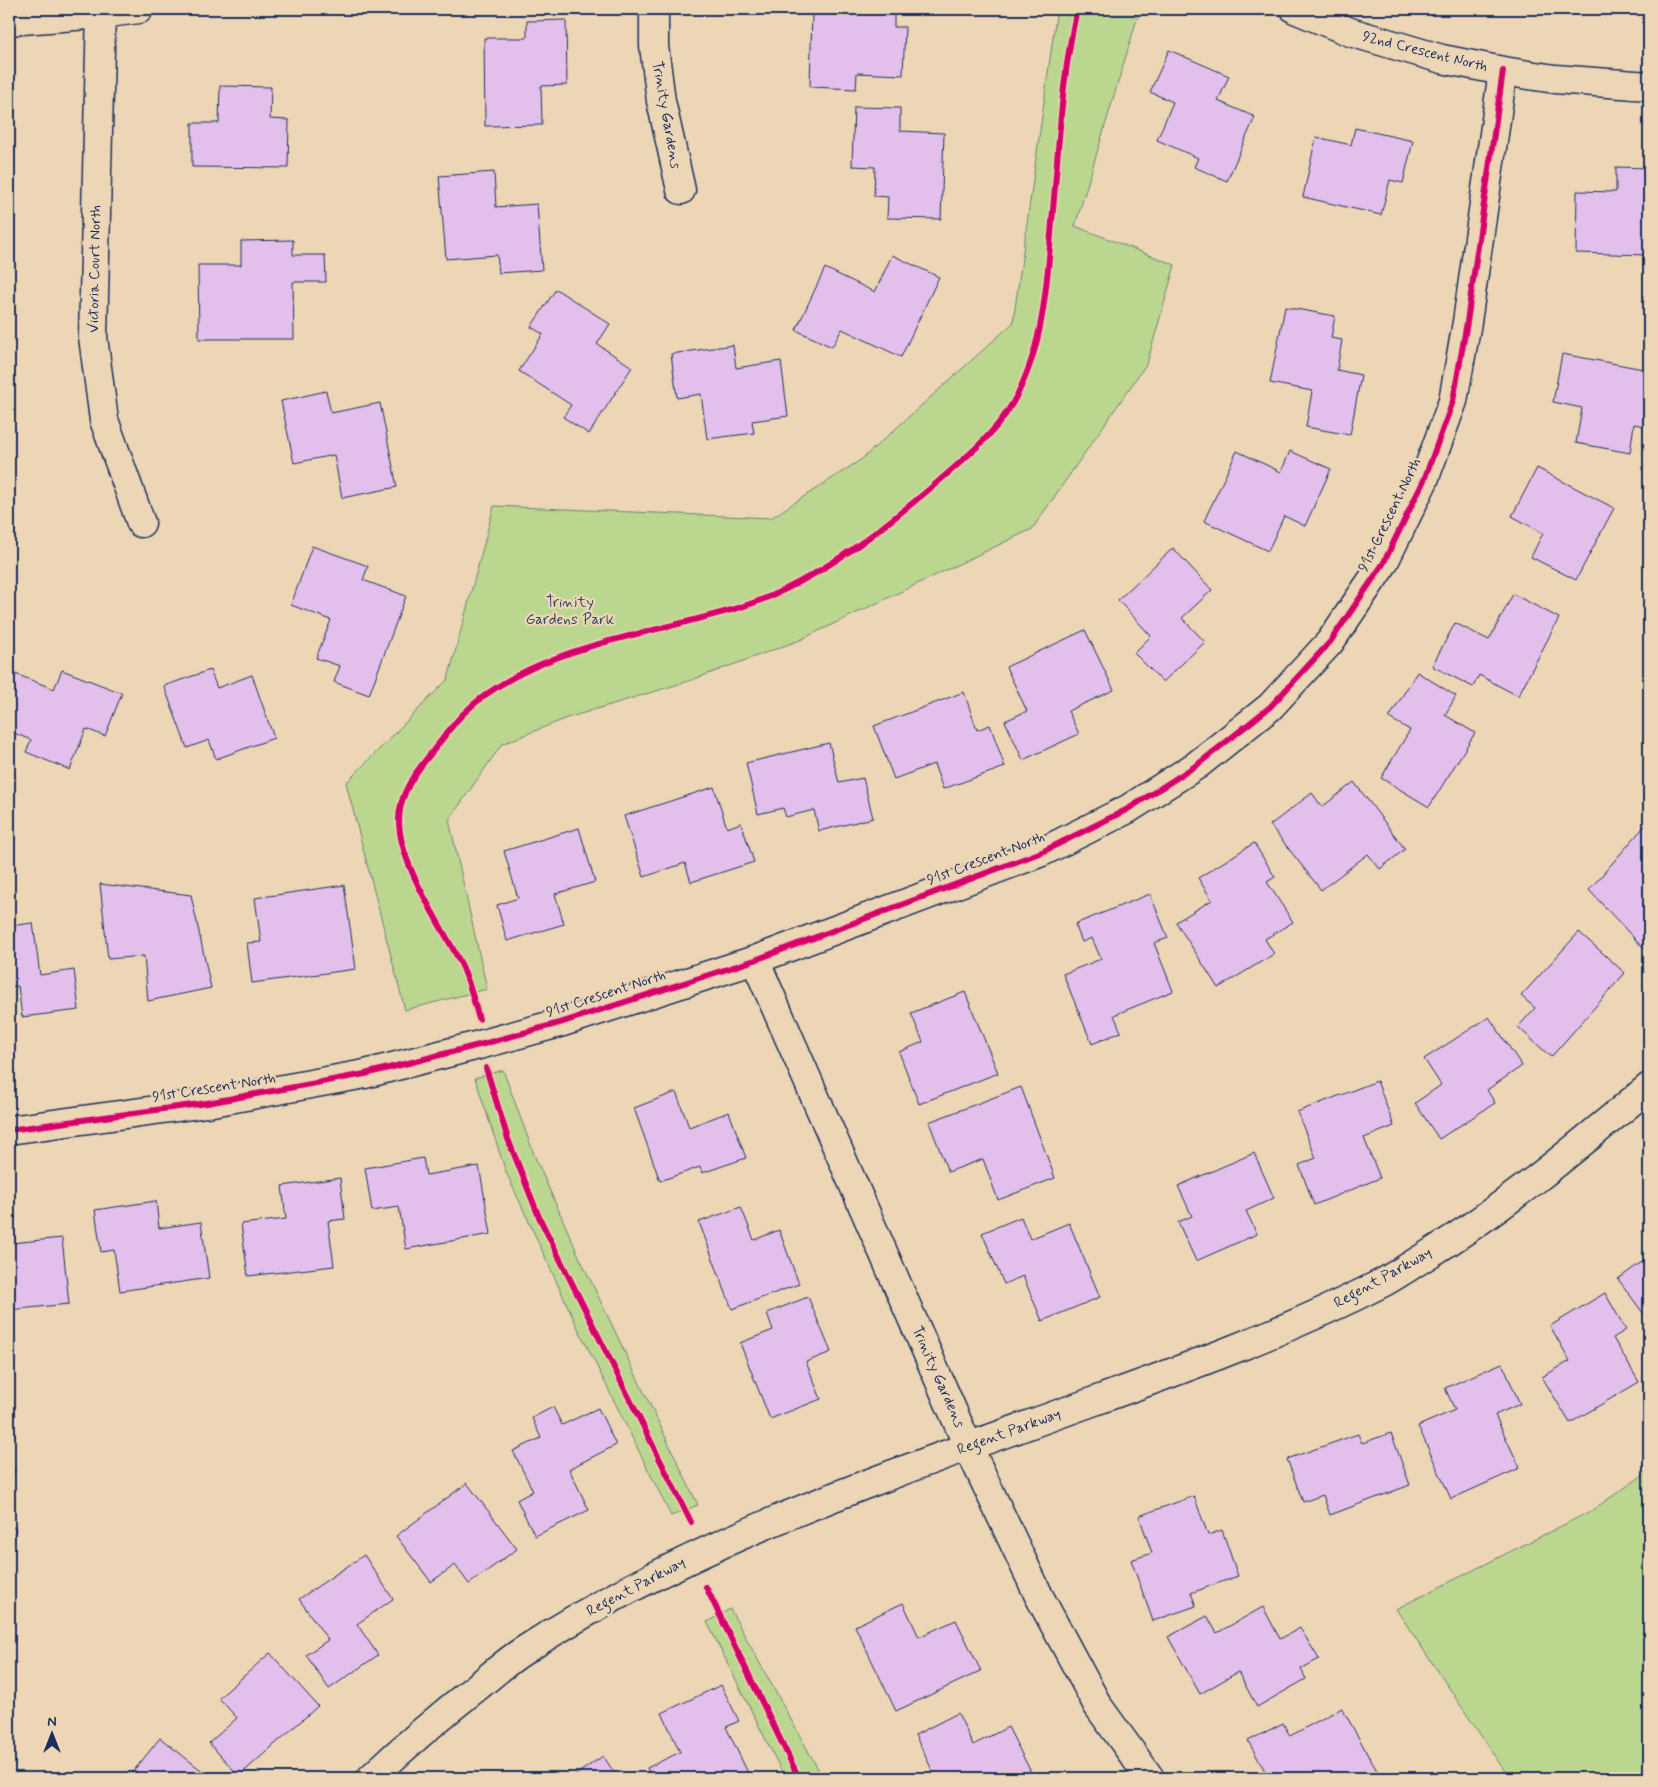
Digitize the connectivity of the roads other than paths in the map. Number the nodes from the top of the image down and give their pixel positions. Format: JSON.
{"nodes":[{"id":1,"x":139,"y":9,"type":"edge"},
{"id":2,"x":654,"y":9,"type":"edge"},
{"id":3,"x":1295,"y":9,"type":"edge"},
{"id":4,"x":101,"y":11,"type":"edge"},
{"id":5,"x":9,"y":21,"type":"edge"},
{"id":6,"x":1503,"y":71,"type":"junction"},
{"id":7,"x":1649,"y":86,"type":"edge"},
{"id":8,"x":681,"y":190,"type":"dead end"},
{"id":9,"x":141,"y":523,"type":"dead end"},
{"id":10,"x":755,"y":960,"type":"junction"},
{"id":11,"x":1649,"y":1087,"type":"edge"},
{"id":12,"x":9,"y":1130,"type":"edge"},
{"id":13,"x":968,"y":1446,"type":"junction"},
{"id":14,"x":371,"y":1778,"type":"edge"},
{"id":15,"x":1150,"y":1778,"type":"edge"}],
"edges":[{"from":1,"to":4,"type":"street"},
{"from":2,"to":8,"type":"street","name":"Trinity Gardens"},
{"from":3,"to":6,"type":"street","name":"92nd Crescent North"},
{"from":4,"to":5,"type":"street"},
{"from":4,"to":9,"type":"street","name":"Victoria Court North"},
{"from":6,"to":7,"type":"street","name":"92nd Crescent North"},
{"from":6,"to":10,"type":"street","name":"91st Crescent North"},
{"from":10,"to":12,"type":"street","name":"91st Crescent North"},
{"from":10,"to":13,"type":"street","name":"Trinity Gardens"},
{"from":11,"to":13,"type":"street","name":"Regent Parkway"},
{"from":13,"to":14,"type":"street","name":"Regent Parkway"},
{"from":13,"to":15,"type":"street","name":"Trinity Gardens"}]}
